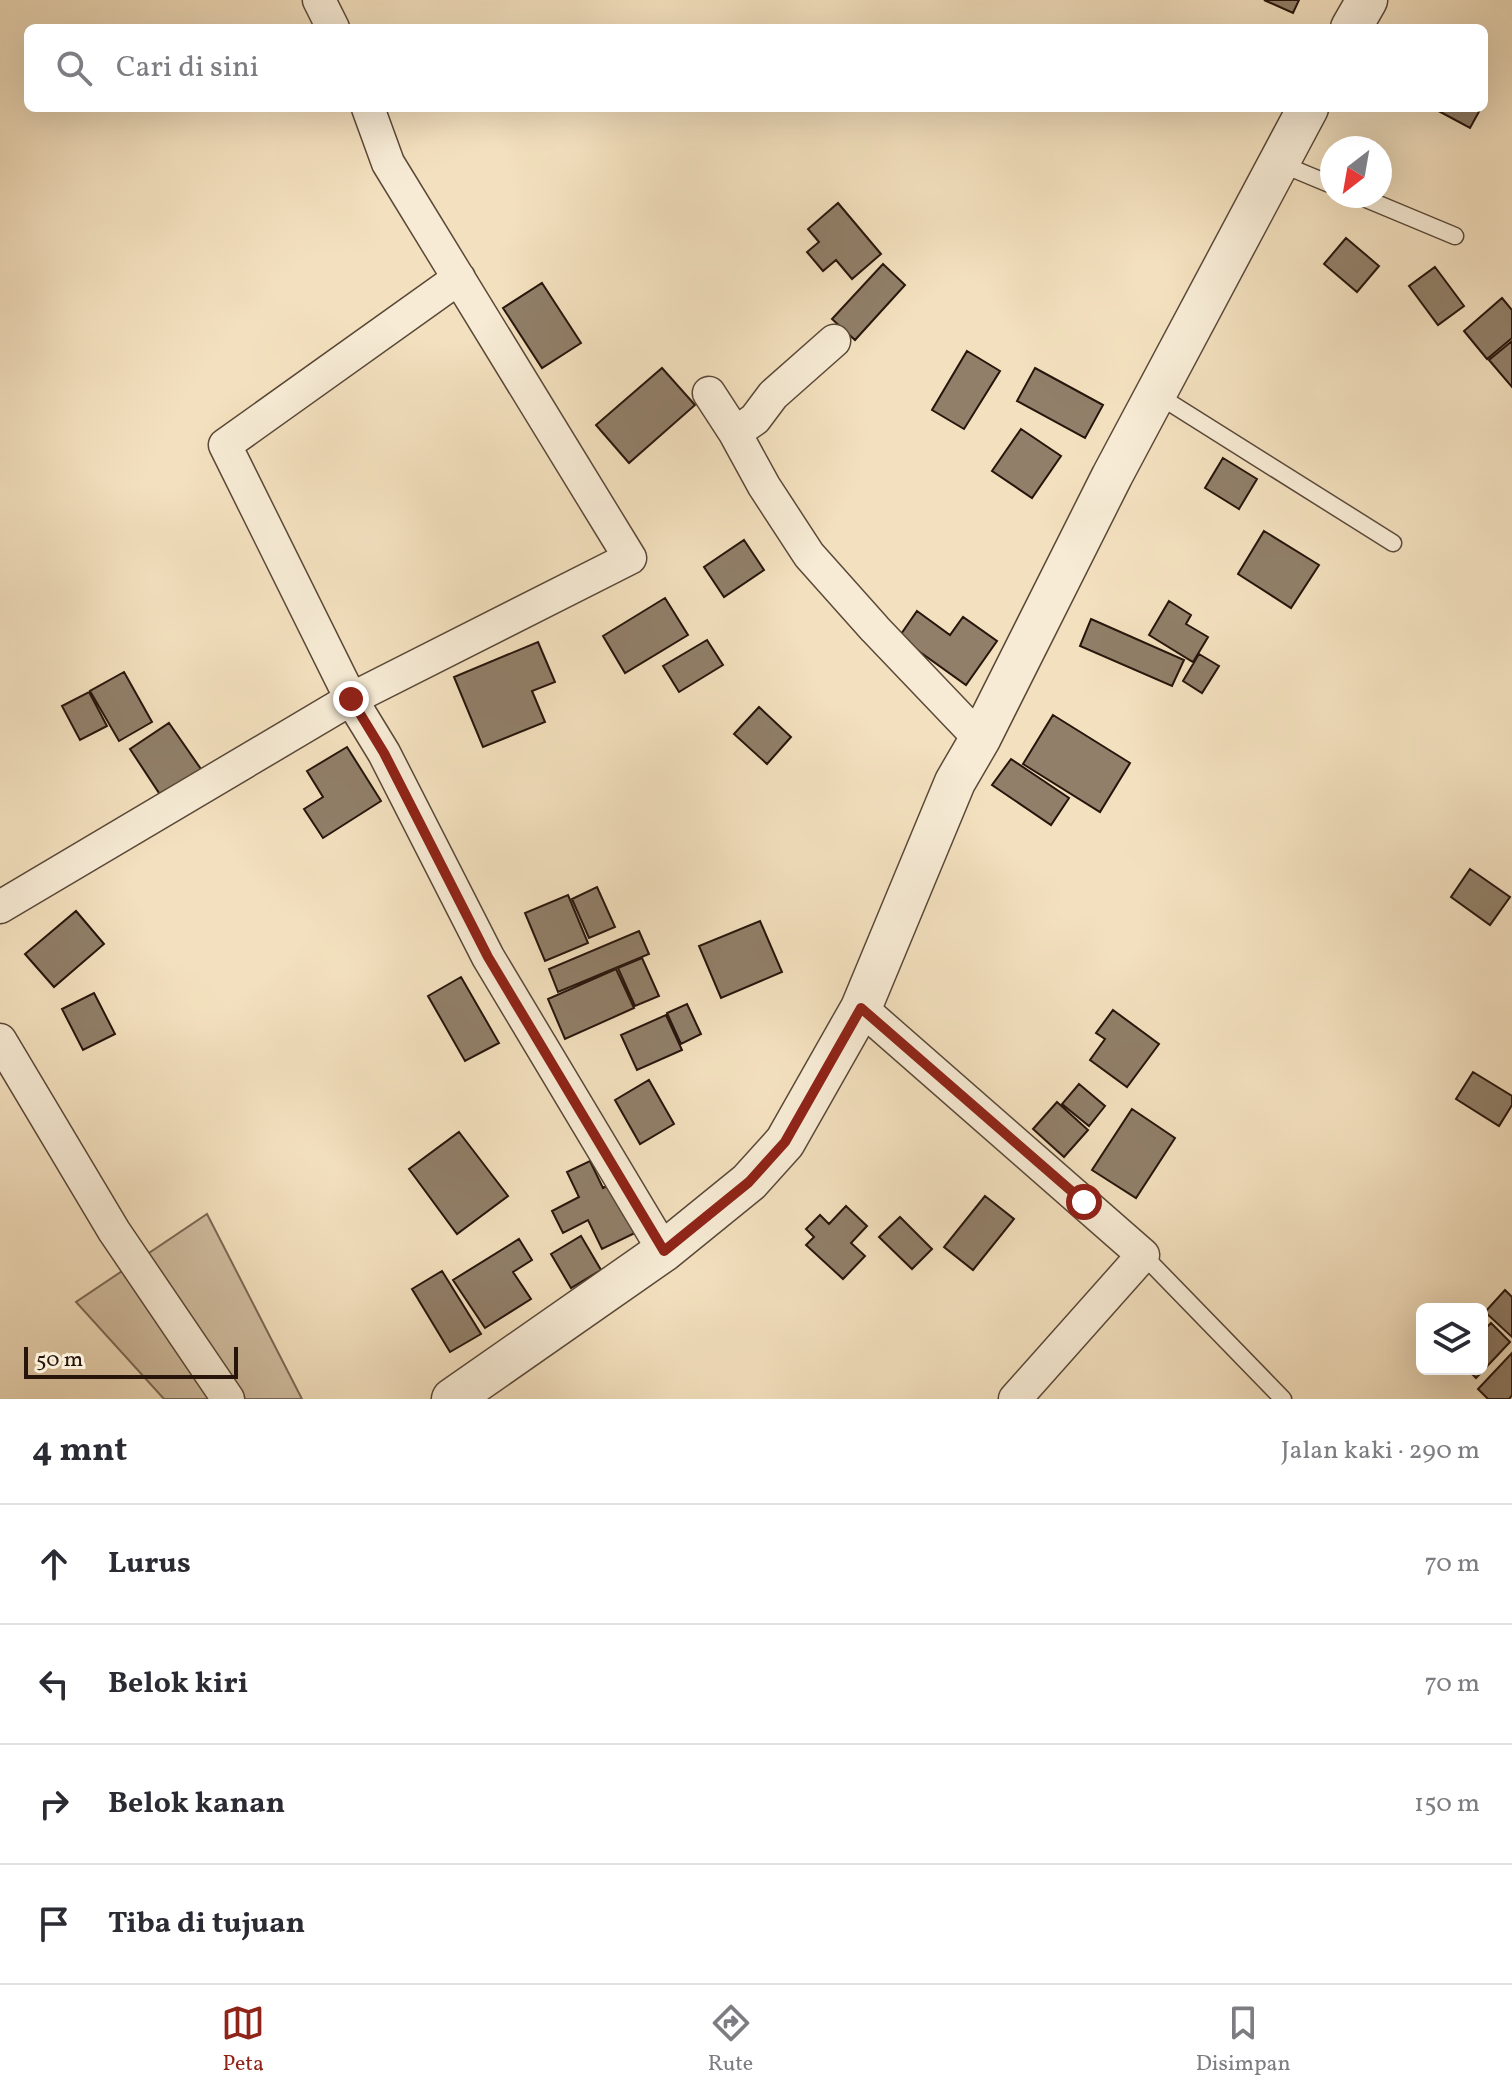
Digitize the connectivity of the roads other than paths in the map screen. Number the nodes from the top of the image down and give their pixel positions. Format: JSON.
{"nodes":[{"id":1,"x":319,"y":0,"type":"edge"},
{"id":2,"x":1367,"y":0,"type":"edge"},
{"id":3,"x":331,"y":24,"type":"edge"},
{"id":4,"x":1353,"y":24,"type":"edge"},
{"id":5,"x":369,"y":112,"type":"edge"},
{"id":6,"x":1306,"y":112,"type":"edge"},
{"id":7,"x":1279,"y":163,"type":"junction"},
{"id":8,"x":1320,"y":180,"type":"edge"},
{"id":9,"x":1388,"y":208,"type":"edge"},
{"id":10,"x":1455,"y":236,"type":"dead end"},
{"id":11,"x":459,"y":278,"type":"junction"},
{"id":12,"x":834,"y":341,"type":"dead end"},
{"id":13,"x":709,"y":393,"type":"dead end"},
{"id":14,"x":1156,"y":394,"type":"junction"},
{"id":15,"x":735,"y":433,"type":"junction"},
{"id":16,"x":1393,"y":543,"type":"dead end"},
{"id":17,"x":351,"y":699,"type":"junction"},
{"id":18,"x":980,"y":739,"type":"junction"},
{"id":19,"x":0,"y":907,"type":"edge"},
{"id":20,"x":861,"y":1008,"type":"junction"},
{"id":21,"x":0,"y":1040,"type":"edge"},
{"id":22,"x":664,"y":1251,"type":"junction"},
{"id":23,"x":1143,"y":1255,"type":"junction"},
{"id":24,"x":228,"y":1399,"type":"edge"},
{"id":25,"x":452,"y":1399,"type":"edge"},
{"id":26,"x":1015,"y":1399,"type":"edge"},
{"id":27,"x":1283,"y":1399,"type":"edge"}],
"edges":[{"from":1,"to":3,"type":"street"},
{"from":2,"to":4,"type":"street"},
{"from":5,"to":11,"type":"street"},
{"from":6,"to":7,"type":"street"},
{"from":7,"to":8,"type":"lane"},
{"from":7,"to":14,"type":"street"},
{"from":9,"to":10,"type":"lane"},
{"from":11,"to":17,"type":"street"},
{"from":11,"to":17,"type":"street"},
{"from":12,"to":15,"type":"street"},
{"from":13,"to":15,"type":"street"},
{"from":14,"to":16,"type":"lane"},
{"from":14,"to":18,"type":"street"},
{"from":15,"to":18,"type":"street"},
{"from":17,"to":19,"type":"street"},
{"from":17,"to":22,"type":"street"},
{"from":18,"to":20,"type":"street"},
{"from":20,"to":22,"type":"street"},
{"from":20,"to":23,"type":"street"},
{"from":21,"to":24,"type":"street"},
{"from":22,"to":25,"type":"street"},
{"from":23,"to":26,"type":"street"},
{"from":23,"to":27,"type":"lane"}]}
